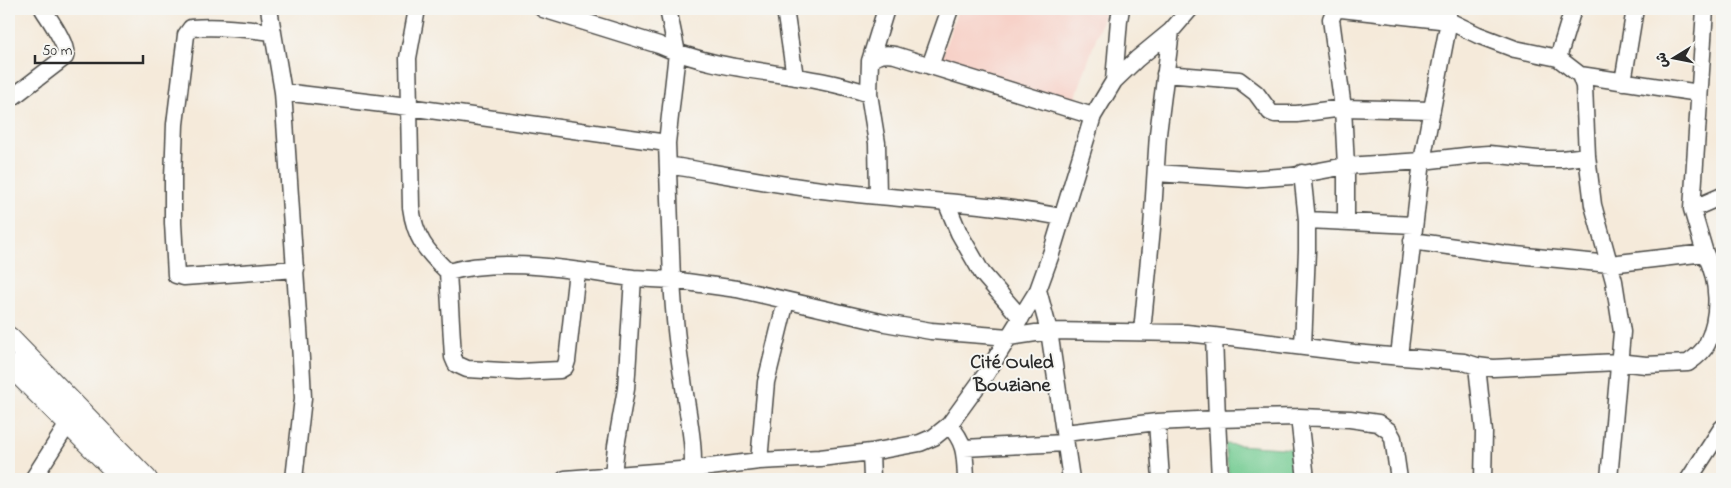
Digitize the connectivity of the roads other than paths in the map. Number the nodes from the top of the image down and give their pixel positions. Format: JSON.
{"nodes":[{"id":1,"x":43,"y":9,"type":"edge"},
{"id":2,"x":269,"y":9,"type":"edge"},
{"id":3,"x":417,"y":9,"type":"edge"},
{"id":4,"x":543,"y":9,"type":"edge"},
{"id":5,"x":668,"y":9,"type":"edge"},
{"id":6,"x":785,"y":9,"type":"edge"},
{"id":7,"x":886,"y":9,"type":"edge"},
{"id":8,"x":950,"y":9,"type":"edge"},
{"id":9,"x":1121,"y":9,"type":"edge"},
{"id":10,"x":1190,"y":9,"type":"edge"},
{"id":11,"x":1339,"y":9,"type":"edge"},
{"id":12,"x":1573,"y":9,"type":"edge"},
{"id":13,"x":1635,"y":9,"type":"edge"},
{"id":14,"x":1705,"y":9,"type":"edge"},
{"id":15,"x":1448,"y":15,"type":"edge"},
{"id":16,"x":1171,"y":31,"type":"junction"},
{"id":17,"x":273,"y":32,"type":"junction"},
{"id":18,"x":677,"y":53,"type":"junction"},
{"id":19,"x":1558,"y":58,"type":"junction"},
{"id":20,"x":870,"y":61,"type":"junction"},
{"id":21,"x":930,"y":66,"type":"junction"},
{"id":22,"x":1165,"y":74,"type":"junction"},
{"id":23,"x":1580,"y":75,"type":"junction"},
{"id":24,"x":795,"y":77,"type":"junction"},
{"id":25,"x":1114,"y":81,"type":"junction"},
{"id":26,"x":1623,"y":82,"type":"junction"},
{"id":27,"x":283,"y":92,"type":"junction"},
{"id":28,"x":869,"y":94,"type":"junction"},
{"id":29,"x":1699,"y":94,"type":"junction"},
{"id":30,"x":9,"y":100,"type":"edge"},
{"id":31,"x":408,"y":107,"type":"junction"},
{"id":32,"x":1343,"y":108,"type":"junction"},
{"id":33,"x":1432,"y":110,"type":"junction"},
{"id":34,"x":1092,"y":116,"type":"junction"},
{"id":35,"x":667,"y":144,"type":"junction"},
{"id":36,"x":1587,"y":156,"type":"junction"},
{"id":37,"x":1422,"y":161,"type":"junction"},
{"id":38,"x":668,"y":165,"type":"junction"},
{"id":39,"x":1346,"y":166,"type":"junction"},
{"id":40,"x":1156,"y":173,"type":"junction"},
{"id":41,"x":1302,"y":173,"type":"junction"},
{"id":42,"x":878,"y":196,"type":"junction"},
{"id":43,"x":1722,"y":196,"type":"edge"},
{"id":44,"x":946,"y":202,"type":"junction"},
{"id":45,"x":1692,"y":209,"type":"junction"},
{"id":46,"x":1061,"y":217,"type":"junction"},
{"id":47,"x":1307,"y":220,"type":"junction"},
{"id":48,"x":1346,"y":222,"type":"junction"},
{"id":49,"x":1413,"y":233,"type":"junction"},
{"id":50,"x":1705,"y":253,"type":"junction"},
{"id":51,"x":1610,"y":264,"type":"junction"},
{"id":52,"x":296,"y":269,"type":"junction"},
{"id":53,"x":577,"y":271,"type":"junction"},
{"id":54,"x":448,"y":272,"type":"junction"},
{"id":55,"x":633,"y":278,"type":"junction"},
{"id":56,"x":672,"y":280,"type":"junction"},
{"id":57,"x":1038,"y":290,"type":"junction"},
{"id":58,"x":786,"y":301,"type":"junction"},
{"id":59,"x":1021,"y":318,"type":"junction"},
{"id":60,"x":1049,"y":331,"type":"junction"},
{"id":61,"x":1142,"y":332,"type":"junction"},
{"id":62,"x":1214,"y":336,"type":"junction"},
{"id":63,"x":9,"y":337,"type":"edge"},
{"id":64,"x":1009,"y":337,"type":"junction"},
{"id":65,"x":1303,"y":346,"type":"junction"},
{"id":66,"x":1399,"y":356,"type":"junction"},
{"id":67,"x":1618,"y":362,"type":"junction"},
{"id":68,"x":9,"y":365,"type":"edge"},
{"id":69,"x":1477,"y":366,"type":"junction"},
{"id":70,"x":1299,"y":416,"type":"junction"},
{"id":71,"x":1217,"y":419,"type":"junction"},
{"id":72,"x":1157,"y":422,"type":"junction"},
{"id":73,"x":68,"y":424,"type":"junction"},
{"id":74,"x":949,"y":425,"type":"junction"},
{"id":75,"x":1722,"y":428,"type":"edge"},
{"id":76,"x":1065,"y":438,"type":"junction"},
{"id":77,"x":964,"y":448,"type":"junction"},
{"id":78,"x":871,"y":452,"type":"junction"},
{"id":79,"x":759,"y":461,"type":"junction"},
{"id":80,"x":693,"y":474,"type":"edge"},
{"id":81,"x":131,"y":475,"type":"edge"},
{"id":82,"x":613,"y":475,"type":"junction"},
{"id":83,"x":33,"y":479,"type":"edge"},
{"id":84,"x":294,"y":479,"type":"edge"},
{"id":85,"x":565,"y":479,"type":"edge"},
{"id":86,"x":872,"y":479,"type":"edge"},
{"id":87,"x":966,"y":479,"type":"edge"},
{"id":88,"x":1071,"y":479,"type":"edge"},
{"id":89,"x":1161,"y":479,"type":"edge"},
{"id":90,"x":1220,"y":479,"type":"edge"},
{"id":91,"x":1306,"y":479,"type":"edge"},
{"id":92,"x":1399,"y":479,"type":"edge"},
{"id":93,"x":1483,"y":479,"type":"edge"},
{"id":94,"x":1609,"y":479,"type":"edge"},
{"id":95,"x":1689,"y":479,"type":"edge"}],
"edges":[{"from":1,"to":30,"type":"street"},
{"from":2,"to":17,"type":"street"},
{"from":3,"to":31,"type":"street"},
{"from":4,"to":18,"type":"street"},
{"from":5,"to":18,"type":"street"},
{"from":6,"to":24,"type":"street"},
{"from":7,"to":20,"type":"street"},
{"from":8,"to":21,"type":"street"},
{"from":9,"to":25,"type":"street"},
{"from":10,"to":16,"type":"street"},
{"from":11,"to":15,"type":"street"},
{"from":11,"to":32,"type":"street"},
{"from":12,"to":19,"type":"street"},
{"from":13,"to":26,"type":"street"},
{"from":14,"to":29,"type":"street"},
{"from":15,"to":19,"type":"street"},
{"from":15,"to":33,"type":"street"},
{"from":16,"to":22,"type":"street"},
{"from":16,"to":25,"type":"street"},
{"from":17,"to":27,"type":"street"},
{"from":17,"to":52,"type":"street"},
{"from":18,"to":24,"type":"street"},
{"from":18,"to":35,"type":"street"},
{"from":19,"to":23,"type":"street"},
{"from":20,"to":21,"type":"street"},
{"from":20,"to":28,"type":"street"},
{"from":21,"to":34,"type":"street"},
{"from":22,"to":32,"type":"street"},
{"from":22,"to":40,"type":"street"},
{"from":23,"to":26,"type":"street"},
{"from":23,"to":36,"type":"street"},
{"from":24,"to":28,"type":"street"},
{"from":25,"to":34,"type":"street"},
{"from":26,"to":29,"type":"street"},
{"from":27,"to":31,"type":"street"},
{"from":27,"to":52,"type":"street"},
{"from":28,"to":42,"type":"street"},
{"from":29,"to":45,"type":"street"},
{"from":31,"to":35,"type":"street"},
{"from":31,"to":54,"type":"street"},
{"from":32,"to":33,"type":"street"},
{"from":32,"to":39,"type":"street"},
{"from":33,"to":37,"type":"street"},
{"from":34,"to":46,"type":"street"},
{"from":35,"to":38,"type":"street"},
{"from":36,"to":37,"type":"street"},
{"from":36,"to":51,"type":"street"},
{"from":37,"to":39,"type":"street"},
{"from":37,"to":49,"type":"street"},
{"from":38,"to":42,"type":"street"},
{"from":38,"to":56,"type":"street"},
{"from":39,"to":41,"type":"street"},
{"from":39,"to":48,"type":"street"},
{"from":40,"to":41,"type":"street"},
{"from":40,"to":61,"type":"street"},
{"from":41,"to":47,"type":"street"},
{"from":42,"to":44,"type":"street"},
{"from":43,"to":45,"type":"street"},
{"from":44,"to":46,"type":"street"},
{"from":44,"to":59,"type":"street"},
{"from":45,"to":50,"type":"street"},
{"from":46,"to":57,"type":"street"},
{"from":47,"to":48,"type":"street"},
{"from":47,"to":65,"type":"street"},
{"from":48,"to":49,"type":"street"},
{"from":49,"to":51,"type":"street"},
{"from":49,"to":66,"type":"street"},
{"from":50,"to":51,"type":"street"},
{"from":50,"to":67,"type":"street"},
{"from":51,"to":67,"type":"street"},
{"from":52,"to":84,"type":"street"},
{"from":53,"to":54,"type":"street"},
{"from":53,"to":54,"type":"street"},
{"from":53,"to":55,"type":"street"},
{"from":55,"to":56,"type":"street"},
{"from":55,"to":82,"type":"street"},
{"from":56,"to":58,"type":"street"},
{"from":56,"to":80,"type":"street"},
{"from":57,"to":59,"type":"street"},
{"from":57,"to":60,"type":"street"},
{"from":58,"to":64,"type":"street"},
{"from":58,"to":79,"type":"street"},
{"from":59,"to":64,"type":"street"},
{"from":60,"to":61,"type":"street"},
{"from":60,"to":64,"type":"street"},
{"from":60,"to":76,"type":"street"},
{"from":61,"to":62,"type":"street"},
{"from":62,"to":65,"type":"street"},
{"from":62,"to":71,"type":"street"},
{"from":63,"to":81,"type":"street"},
{"from":64,"to":74,"type":"street"},
{"from":65,"to":66,"type":"street"},
{"from":66,"to":69,"type":"street"},
{"from":67,"to":69,"type":"street"},
{"from":67,"to":94,"type":"street"},
{"from":68,"to":73,"type":"street"},
{"from":69,"to":93,"type":"street"},
{"from":70,"to":71,"type":"street"},
{"from":70,"to":91,"type":"street"},
{"from":70,"to":92,"type":"street"},
{"from":71,"to":72,"type":"street"},
{"from":71,"to":90,"type":"street"},
{"from":72,"to":76,"type":"street"},
{"from":72,"to":89,"type":"street"},
{"from":73,"to":81,"type":"street"},
{"from":73,"to":83,"type":"street"},
{"from":74,"to":77,"type":"street"},
{"from":74,"to":78,"type":"street"},
{"from":75,"to":95,"type":"street"},
{"from":76,"to":77,"type":"street"},
{"from":76,"to":88,"type":"street"},
{"from":77,"to":87,"type":"street"},
{"from":78,"to":79,"type":"street"},
{"from":78,"to":86,"type":"street"},
{"from":79,"to":80,"type":"street"},
{"from":80,"to":82,"type":"street"},
{"from":82,"to":85,"type":"street"}]}
